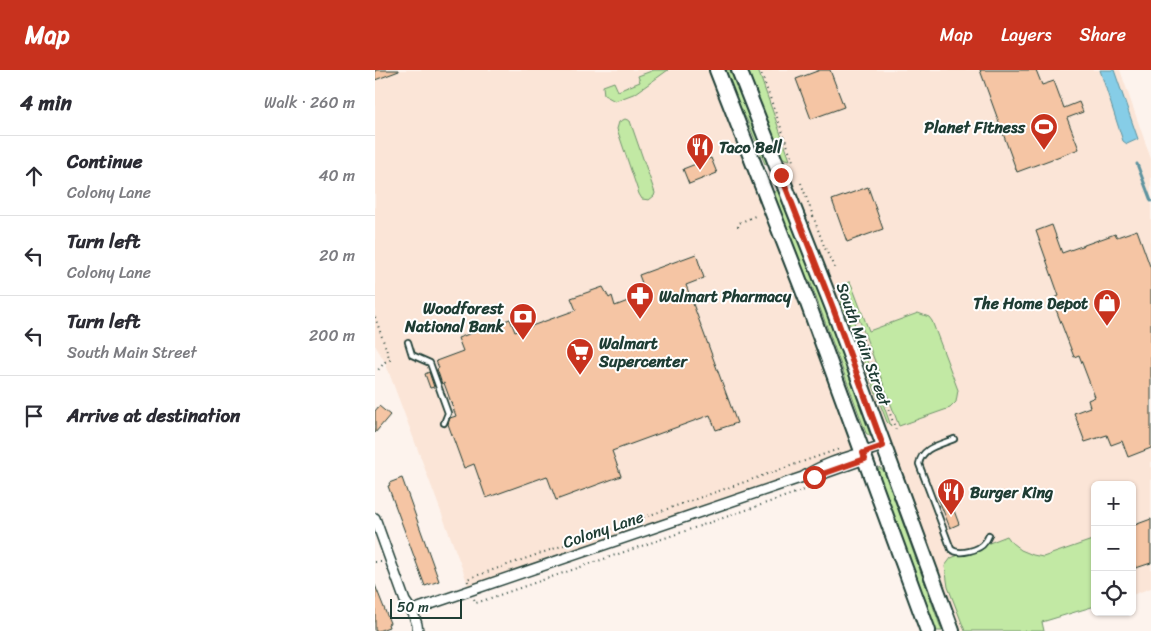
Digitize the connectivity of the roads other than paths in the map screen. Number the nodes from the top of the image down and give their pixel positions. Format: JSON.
{"nodes":[{"id":1,"x":717,"y":70,"type":"edge"},
{"id":2,"x":739,"y":70,"type":"edge"},
{"id":3,"x":408,"y":342,"type":"dead end"},
{"id":4,"x":443,"y":423,"type":"dead end"},
{"id":5,"x":954,"y":439,"type":"dead end"},
{"id":6,"x":883,"y":446,"type":"junction"},
{"id":7,"x":864,"y":456,"type":"junction"},
{"id":8,"x":375,"y":518,"type":"edge"},
{"id":9,"x":989,"y":535,"type":"dead end"},
{"id":10,"x":413,"y":610,"type":"junction"},
{"id":11,"x":418,"y":631,"type":"edge"},
{"id":12,"x":928,"y":631,"type":"edge"},
{"id":13,"x":952,"y":631,"type":"edge"}],
"edges":[{"from":1,"to":7,"type":"main road"},
{"from":2,"to":6,"type":"main road","name":"South Main Street"},
{"from":3,"to":4,"type":"lane"},
{"from":5,"to":9,"type":"lane"},
{"from":6,"to":7,"type":"street","name":"Colony Lane"},
{"from":6,"to":13,"type":"main road","name":"South Main Street"},
{"from":7,"to":10,"type":"street","name":"Colony Lane"},
{"from":7,"to":12,"type":"main road"},
{"from":8,"to":10,"type":"street"},
{"from":10,"to":11,"type":"street"}]}
